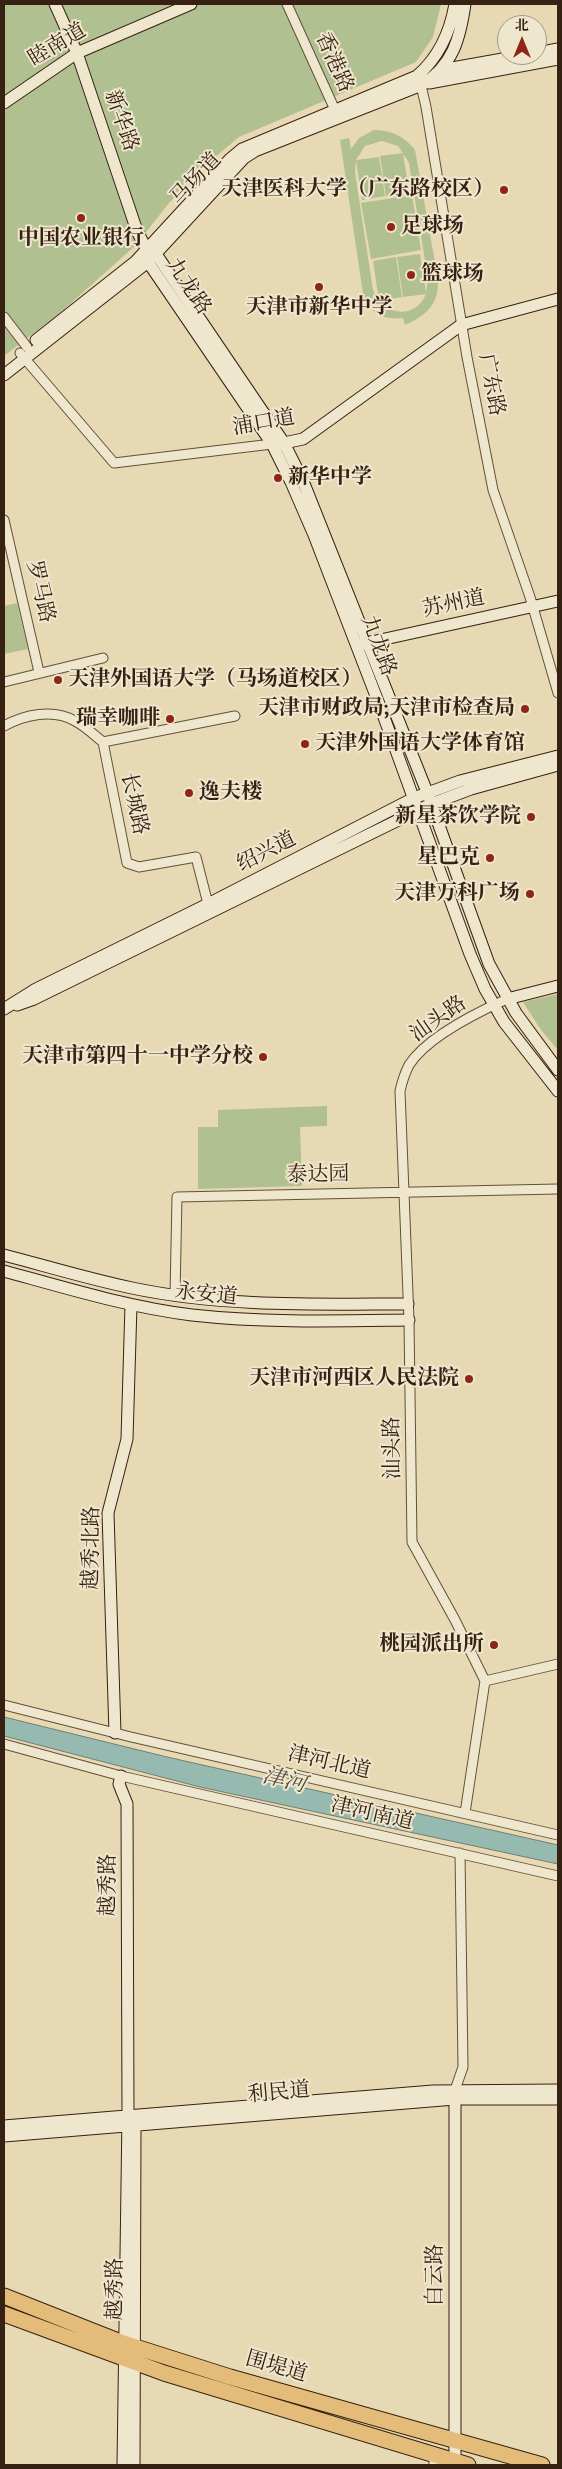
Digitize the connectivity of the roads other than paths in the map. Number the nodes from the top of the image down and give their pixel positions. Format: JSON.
{"nodes":[{"id":1,"x":56,"y":4,"type":"edge"},
{"id":2,"x":190,"y":4,"type":"edge"},
{"id":3,"x":287,"y":4,"type":"edge"},
{"id":4,"x":455,"y":4,"type":"edge"},
{"id":5,"x":464,"y":4,"type":"edge"},
{"id":6,"x":77,"y":53,"type":"junction"},
{"id":7,"x":558,"y":59,"type":"edge"},
{"id":8,"x":497,"y":60,"type":"edge"},
{"id":9,"x":442,"y":70,"type":"junction"},
{"id":10,"x":420,"y":80,"type":"junction"},
{"id":11,"x":4,"y":103,"type":"edge"},
{"id":12,"x":336,"y":110,"type":"junction"},
{"id":13,"x":164,"y":238,"type":"junction"},
{"id":14,"x":152,"y":255,"type":"junction"},
{"id":15,"x":161,"y":272,"type":"junction"},
{"id":16,"x":558,"y":299,"type":"edge"},
{"id":17,"x":4,"y":317,"type":"edge"},
{"id":18,"x":462,"y":324,"type":"junction"},
{"id":19,"x":24,"y":353,"type":"junction"},
{"id":20,"x":4,"y":366,"type":"edge"},
{"id":21,"x":4,"y":375,"type":"edge"},
{"id":22,"x":278,"y":444,"type":"junction"},
{"id":23,"x":4,"y":520,"type":"edge"},
{"id":24,"x":558,"y":601,"type":"edge"},
{"id":25,"x":532,"y":607,"type":"junction"},
{"id":26,"x":369,"y":642,"type":"junction"},
{"id":27,"x":356,"y":645,"type":"junction"},
{"id":28,"x":104,"y":658,"type":"dead end"},
{"id":29,"x":39,"y":672,"type":"junction"},
{"id":30,"x":4,"y":682,"type":"edge"},
{"id":31,"x":558,"y":693,"type":"edge"},
{"id":32,"x":235,"y":716,"type":"dead end"},
{"id":33,"x":4,"y":726,"type":"edge"},
{"id":34,"x":103,"y":742,"type":"junction"},
{"id":35,"x":558,"y":756,"type":"edge"},
{"id":36,"x":558,"y":765,"type":"edge"},
{"id":37,"x":427,"y":792,"type":"junction"},
{"id":38,"x":414,"y":798,"type":"junction"},
{"id":39,"x":432,"y":804,"type":"junction"},
{"id":40,"x":419,"y":810,"type":"junction"},
{"id":41,"x":208,"y":904,"type":"junction"},
{"id":42,"x":558,"y":986,"type":"edge"},
{"id":43,"x":507,"y":999,"type":"junction"},
{"id":44,"x":493,"y":1005,"type":"junction"},
{"id":45,"x":4,"y":1010,"type":"edge"},
{"id":46,"x":558,"y":1070,"type":"edge"},
{"id":47,"x":558,"y":1091,"type":"edge"},
{"id":48,"x":558,"y":1189,"type":"edge"},
{"id":49,"x":404,"y":1192,"type":"junction"},
{"id":50,"x":4,"y":1255,"type":"edge"},
{"id":51,"x":4,"y":1271,"type":"edge"},
{"id":52,"x":175,"y":1295,"type":"junction"},
{"id":53,"x":408,"y":1304,"type":"junction"},
{"id":54,"x":131,"y":1305,"type":"junction"},
{"id":55,"x":409,"y":1320,"type":"junction"},
{"id":56,"x":558,"y":1664,"type":"edge"},
{"id":57,"x":485,"y":1681,"type":"junction"},
{"id":58,"x":4,"y":1706,"type":"edge"},
{"id":59,"x":115,"y":1733,"type":"junction"},
{"id":60,"x":4,"y":1744,"type":"edge"},
{"id":61,"x":122,"y":1772,"type":"junction"},
{"id":62,"x":465,"y":1813,"type":"junction"},
{"id":63,"x":558,"y":1835,"type":"edge"},
{"id":64,"x":460,"y":1853,"type":"junction"},
{"id":65,"x":558,"y":1876,"type":"edge"},
{"id":66,"x":558,"y":2090,"type":"edge"},
{"id":67,"x":455,"y":2094,"type":"junction"},
{"id":68,"x":558,"y":2099,"type":"edge"},
{"id":69,"x":130,"y":2122,"type":"junction"},
{"id":70,"x":4,"y":2126,"type":"edge"},
{"id":71,"x":4,"y":2136,"type":"edge"},
{"id":72,"x":4,"y":2296,"type":"edge"},
{"id":73,"x":4,"y":2314,"type":"edge"},
{"id":74,"x":129,"y":2345,"type":"junction"},
{"id":75,"x":128,"y":2361,"type":"junction"},
{"id":76,"x":454,"y":2439,"type":"junction"},
{"id":77,"x":434,"y":2460,"type":"edge"},
{"id":78,"x":462,"y":2463,"type":"edge"},
{"id":79,"x":123,"y":2465,"type":"edge"},
{"id":80,"x":134,"y":2465,"type":"edge"},
{"id":81,"x":542,"y":2465,"type":"edge"}],
"edges":[{"from":1,"to":6,"type":"street","name":"新华路"},
{"from":2,"to":6,"type":"street","name":"睦南道"},
{"from":3,"to":12,"type":"street","name":"香港路"},
{"from":4,"to":10,"type":"street","name":"马场道"},
{"from":5,"to":9,"type":"street"},
{"from":6,"to":11,"type":"street","name":"睦南道"},
{"from":6,"to":14,"type":"street","name":"新华路"},
{"from":7,"to":10,"type":"street"},
{"from":8,"to":9,"type":"street"},
{"from":9,"to":10,"type":"street"},
{"from":10,"to":12,"type":"street","name":"马场道"},
{"from":10,"to":13,"type":"street","name":"马场道"},
{"from":10,"to":18,"type":"street","name":"广东路"},
{"from":12,"to":13,"type":"street","name":"马场道"},
{"from":13,"to":14,"type":"street","name":"马场道"},
{"from":13,"to":15,"type":"street"},
{"from":14,"to":15,"type":"street"},
{"from":14,"to":19,"type":"street","name":"马场道"},
{"from":15,"to":22,"type":"street","name":"九龙路"},
{"from":16,"to":18,"type":"street","name":"浦口道"},
{"from":17,"to":19,"type":"street"},
{"from":18,"to":22,"type":"street","name":"浦口道"},
{"from":18,"to":25,"type":"street","name":"广东路"},
{"from":19,"to":20,"type":"street","name":"马场道"},
{"from":19,"to":21,"type":"street","name":"马场道"},
{"from":19,"to":22,"type":"street","name":"浦口道"},
{"from":22,"to":26,"type":"street","name":"九龙路"},
{"from":22,"to":27,"type":"street","name":"九龙路"},
{"from":23,"to":29,"type":"street","name":"罗马路"},
{"from":24,"to":25,"type":"street","name":"苏州道"},
{"from":25,"to":26,"type":"street","name":"苏州道"},
{"from":25,"to":31,"type":"street","name":"广东路"},
{"from":26,"to":27,"type":"street","name":"苏州道"},
{"from":26,"to":37,"type":"street","name":"九龙路"},
{"from":27,"to":38,"type":"street","name":"九龙路"},
{"from":28,"to":29,"type":"street"},
{"from":29,"to":30,"type":"street"},
{"from":32,"to":34,"type":"street"},
{"from":33,"to":34,"type":"street"},
{"from":34,"to":41,"type":"street","name":"长城路"},
{"from":35,"to":37,"type":"street","name":"绍兴道"},
{"from":36,"to":39,"type":"street","name":"绍兴道"},
{"from":37,"to":38,"type":"street","name":"绍兴道"},
{"from":37,"to":39,"type":"street","name":"九龙路"},
{"from":38,"to":40,"type":"street","name":"九龙路"},
{"from":38,"to":41,"type":"street","name":"绍兴道"},
{"from":39,"to":40,"type":"street","name":"绍兴道"},
{"from":39,"to":43,"type":"street","name":"九龙路"},
{"from":40,"to":44,"type":"street","name":"九龙路"},
{"from":40,"to":45,"type":"street","name":"绍兴道"},
{"from":41,"to":45,"type":"street","name":"绍兴道"},
{"from":42,"to":43,"type":"street"},
{"from":43,"to":44,"type":"street","name":"汕头路"},
{"from":43,"to":46,"type":"street","name":"九龙路"},
{"from":44,"to":47,"type":"street","name":"九龙路"},
{"from":44,"to":49,"type":"street","name":"汕头路"},
{"from":48,"to":49,"type":"street","name":"泰达园"},
{"from":49,"to":52,"type":"street","name":"泰达园"},
{"from":49,"to":53,"type":"street","name":"汕头路"},
{"from":50,"to":52,"type":"street","name":"永安道"},
{"from":51,"to":54,"type":"street","name":"永安道"},
{"from":52,"to":53,"type":"street","name":"永安道"},
{"from":53,"to":55,"type":"street","name":"汕头路"},
{"from":54,"to":55,"type":"street","name":"永安道"},
{"from":54,"to":59,"type":"street","name":"越秀北路"},
{"from":55,"to":57,"type":"street","name":"汕头路"},
{"from":56,"to":57,"type":"street"},
{"from":57,"to":62,"type":"street"},
{"from":58,"to":59,"type":"street","name":"津河北道"},
{"from":59,"to":62,"type":"street","name":"津河北道"},
{"from":60,"to":61,"type":"street","name":"津河南道"},
{"from":61,"to":64,"type":"street","name":"津河南道"},
{"from":61,"to":69,"type":"street","name":"越秀路"},
{"from":62,"to":63,"type":"street","name":"津河北道"},
{"from":64,"to":65,"type":"street","name":"津河南道"},
{"from":64,"to":67,"type":"street"},
{"from":66,"to":67,"type":"street","name":"利民道"},
{"from":67,"to":68,"type":"street","name":"利民道"},
{"from":67,"to":69,"type":"street","name":"利民道"},
{"from":67,"to":76,"type":"street","name":"白云路"},
{"from":69,"to":70,"type":"street","name":"利民道"},
{"from":69,"to":71,"type":"street","name":"利民道"},
{"from":69,"to":74,"type":"street","name":"越秀路"},
{"from":72,"to":74,"type":"highway","name":"围堤道"},
{"from":73,"to":75,"type":"highway","name":"围堤道"},
{"from":74,"to":75,"type":"street","name":"越秀路"},
{"from":74,"to":76,"type":"highway","name":"围堤道"},
{"from":75,"to":77,"type":"highway","name":"围堤道"},
{"from":75,"to":79,"type":"street","name":"越秀路"},
{"from":75,"to":80,"type":"street","name":"越秀路"},
{"from":76,"to":78,"type":"street","name":"白云路"},
{"from":76,"to":81,"type":"highway","name":"围堤道"},
{"from":77,"to":78,"type":"highway","name":"围堤道"}]}
